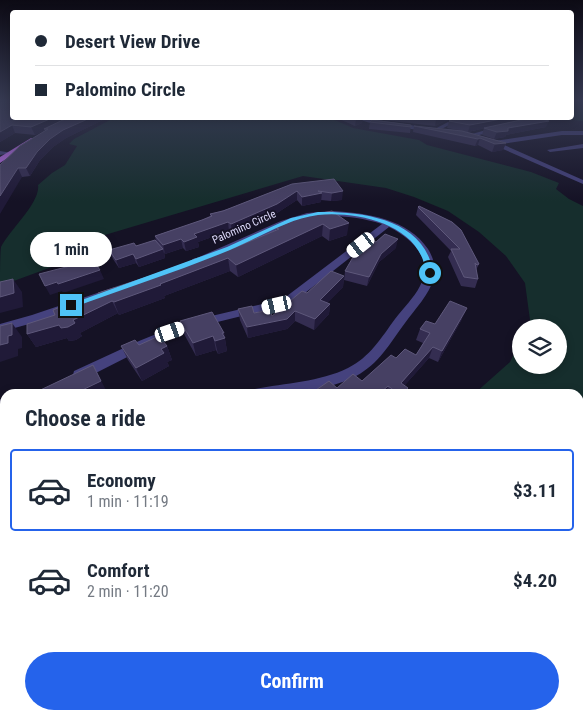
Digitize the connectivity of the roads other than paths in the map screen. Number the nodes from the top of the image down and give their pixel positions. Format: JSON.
{"nodes":[{"id":1,"x":30,"y":135,"type":"edge"},
{"id":2,"x":41,"y":135,"type":"edge"},
{"id":3,"x":462,"y":135,"type":"edge"},
{"id":4,"x":474,"y":135,"type":"edge"},
{"id":5,"x":551,"y":135,"type":"edge"},
{"id":6,"x":468,"y":136,"type":"junction"},
{"id":7,"x":494,"y":143,"type":"junction"},
{"id":8,"x":583,"y":146,"type":"edge"},
{"id":9,"x":550,"y":150,"type":"dead end"},
{"id":10,"x":0,"y":153,"type":"edge"},
{"id":11,"x":9,"y":153,"type":"junction"},
{"id":12,"x":0,"y":161,"type":"edge"},
{"id":13,"x":583,"y":182,"type":"edge"},
{"id":14,"x":389,"y":223,"type":"junction"},
{"id":15,"x":183,"y":265,"type":"edge"},
{"id":16,"x":128,"y":285,"type":"edge"},
{"id":17,"x":0,"y":328,"type":"edge"},
{"id":18,"x":66,"y":381,"type":"edge"},
{"id":19,"x":281,"y":389,"type":"edge"}],
"edges":[{"from":1,"to":10,"type":"main road"},
{"from":2,"to":11,"type":"main road"},
{"from":3,"to":6,"type":"street"},
{"from":4,"to":6,"type":"street"},
{"from":5,"to":7,"type":"street"},
{"from":6,"to":7,"type":"street"},
{"from":7,"to":13,"type":"street"},
{"from":8,"to":9,"type":"street"},
{"from":10,"to":11,"type":"street"},
{"from":11,"to":12,"type":"main road"},
{"from":14,"to":15,"type":"street","name":"Palomino Circle"},
{"from":14,"to":18,"type":"street"},
{"from":14,"to":19,"type":"street","name":"Palomino Circle"},
{"from":16,"to":17,"type":"street"}]}
